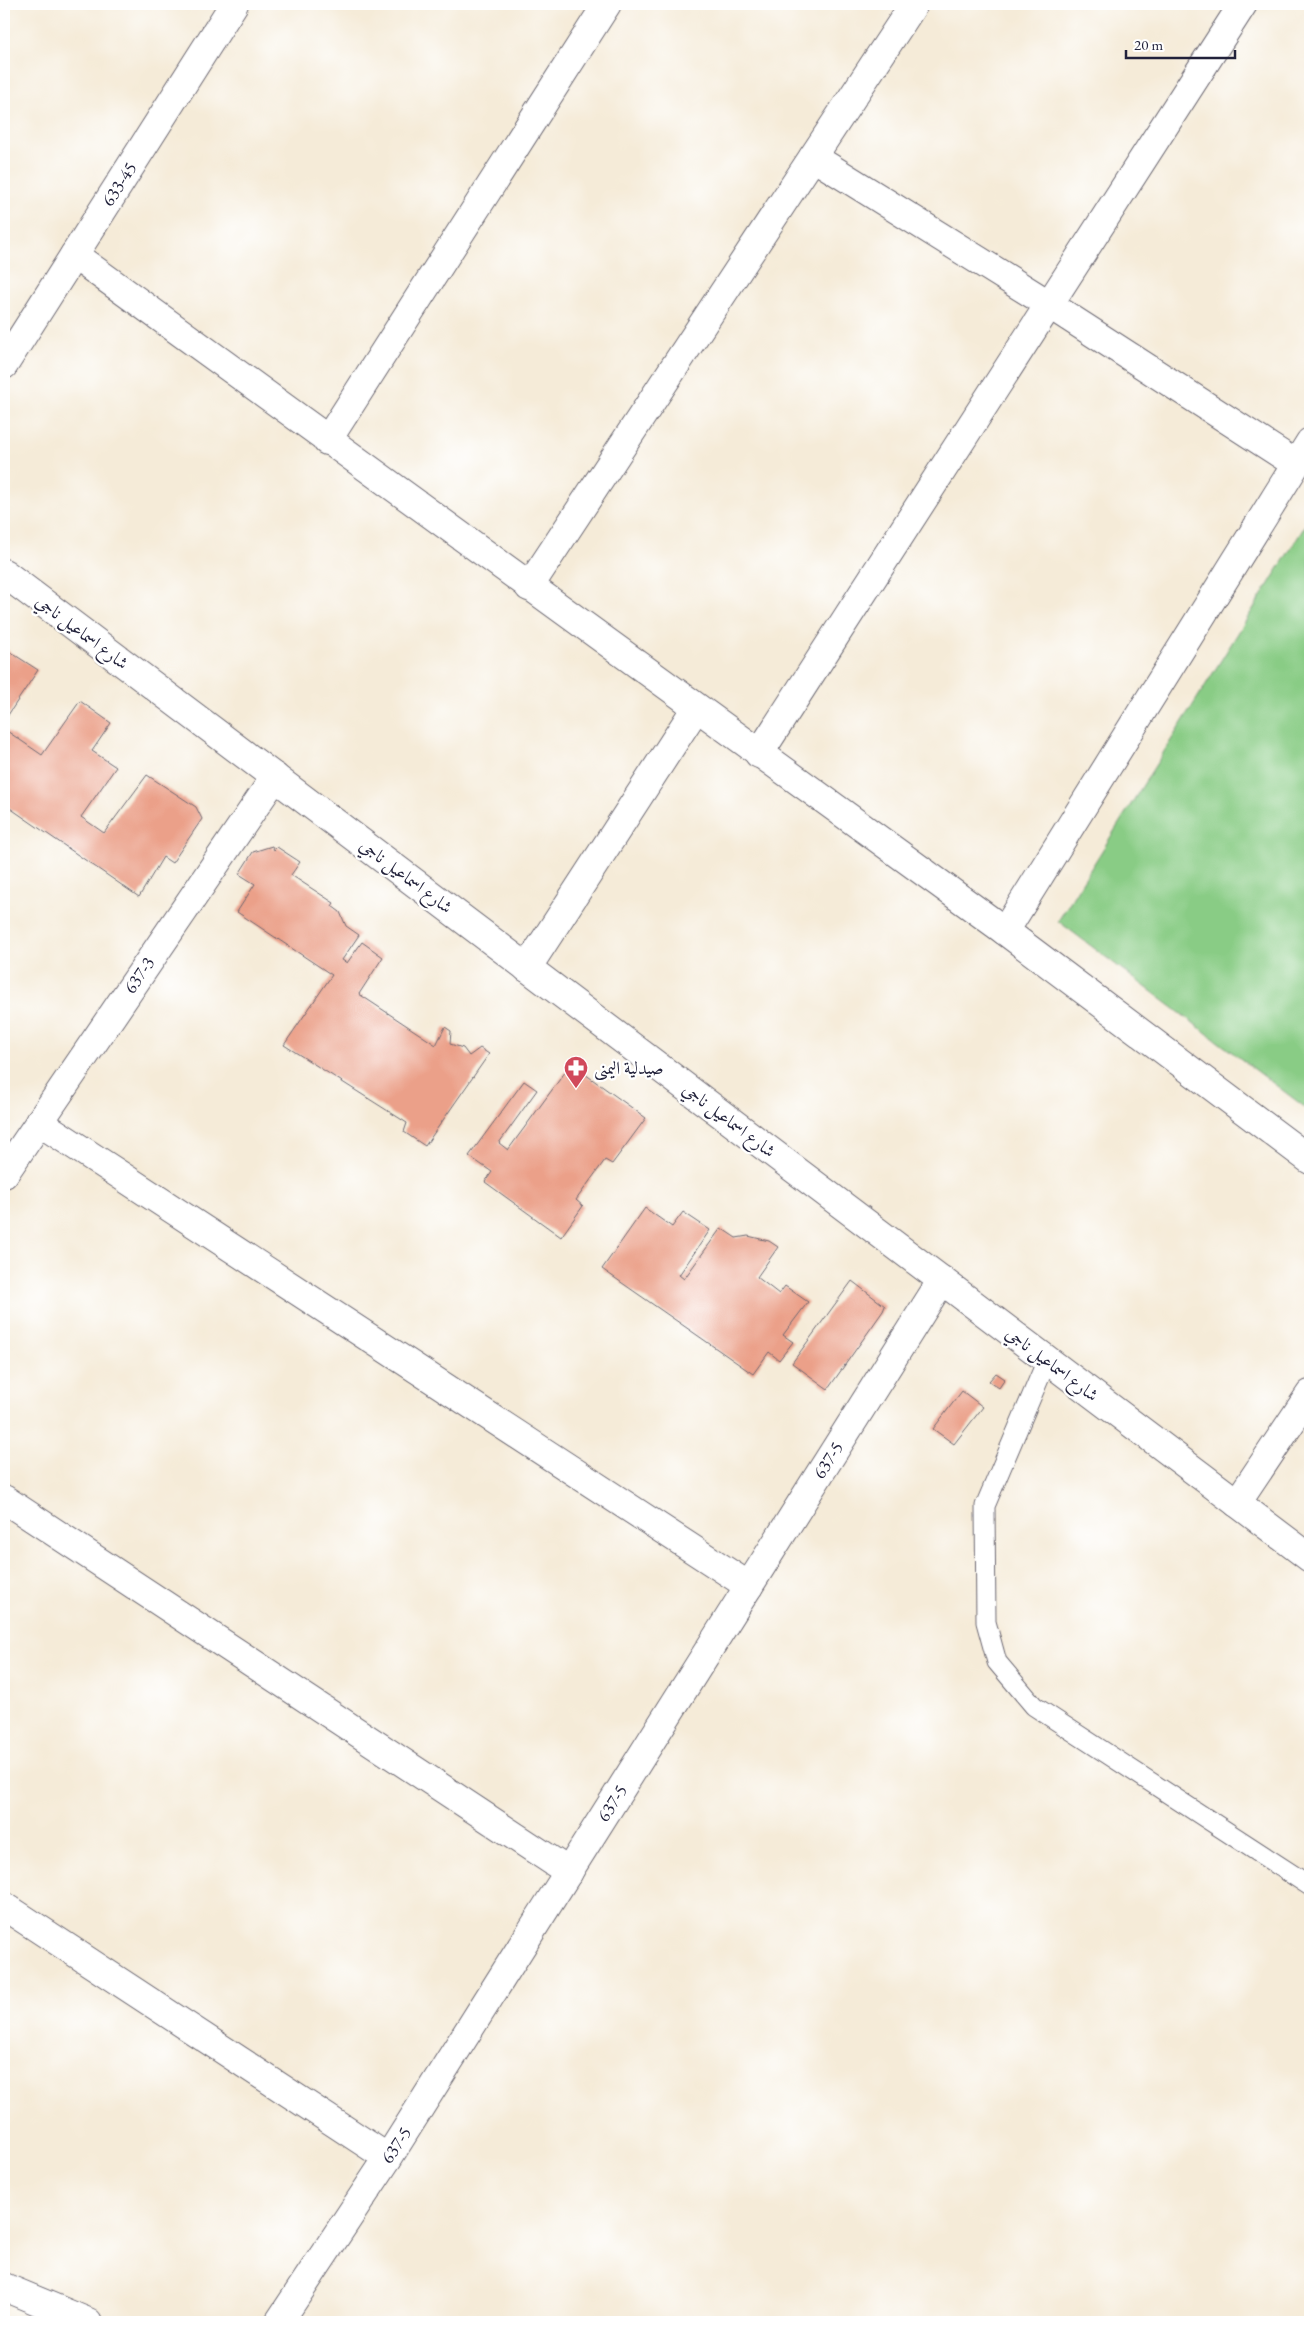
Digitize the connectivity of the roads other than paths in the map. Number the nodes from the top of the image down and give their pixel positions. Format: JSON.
{"nodes":[{"id":1,"x":234,"y":4,"type":"edge"},
{"id":2,"x":607,"y":4,"type":"edge"},
{"id":3,"x":914,"y":4,"type":"edge"},
{"id":4,"x":1243,"y":4,"type":"edge"},
{"id":5,"x":814,"y":156,"type":"junction"},
{"id":6,"x":74,"y":255,"type":"junction"},
{"id":7,"x":1050,"y":305,"type":"junction"},
{"id":8,"x":4,"y":365,"type":"edge"},
{"id":9,"x":327,"y":441,"type":"junction"},
{"id":10,"x":1303,"y":453,"type":"edge"},
{"id":11,"x":4,"y":573,"type":"edge"},
{"id":12,"x":529,"y":587,"type":"junction"},
{"id":13,"x":696,"y":708,"type":"junction"},
{"id":14,"x":759,"y":754,"type":"junction"},
{"id":15,"x":275,"y":777,"type":"junction"},
{"id":16,"x":1005,"y":931,"type":"junction"},
{"id":17,"x":526,"y":968,"type":"junction"},
{"id":18,"x":39,"y":1122,"type":"junction"},
{"id":19,"x":1310,"y":1160,"type":"edge"},
{"id":20,"x":4,"y":1174,"type":"edge"},
{"id":21,"x":942,"y":1280,"type":"junction"},
{"id":22,"x":1047,"y":1360,"type":"junction"},
{"id":23,"x":1310,"y":1394,"type":"edge"},
{"id":24,"x":4,"y":1499,"type":"edge"},
{"id":25,"x":1237,"y":1503,"type":"junction"},
{"id":26,"x":1310,"y":1558,"type":"edge"},
{"id":27,"x":749,"y":1586,"type":"junction"},
{"id":28,"x":569,"y":1872,"type":"junction"},
{"id":29,"x":1310,"y":1886,"type":"edge"},
{"id":30,"x":4,"y":1906,"type":"edge"},
{"id":31,"x":388,"y":2158,"type":"junction"},
{"id":32,"x":4,"y":2287,"type":"edge"},
{"id":33,"x":88,"y":2322,"type":"edge"},
{"id":34,"x":279,"y":2322,"type":"edge"}],
"edges":[{"from":1,"to":6,"type":"street","name":"633-45"},
{"from":2,"to":9,"type":"street"},
{"from":3,"to":5,"type":"street"},
{"from":4,"to":7,"type":"street"},
{"from":5,"to":7,"type":"street"},
{"from":5,"to":12,"type":"street"},
{"from":6,"to":8,"type":"street","name":"633-45"},
{"from":6,"to":9,"type":"street"},
{"from":7,"to":10,"type":"street"},
{"from":7,"to":14,"type":"street"},
{"from":9,"to":12,"type":"street"},
{"from":10,"to":16,"type":"street"},
{"from":11,"to":15,"type":"street","name":"شارع اسماعيل ناجي"},
{"from":12,"to":13,"type":"street"},
{"from":13,"to":14,"type":"street"},
{"from":13,"to":17,"type":"street"},
{"from":14,"to":16,"type":"street"},
{"from":15,"to":17,"type":"street","name":"شارع اسماعيل ناجي"},
{"from":15,"to":18,"type":"street","name":"637-3"},
{"from":16,"to":19,"type":"street"},
{"from":17,"to":21,"type":"street","name":"شارع اسماعيل ناجي"},
{"from":18,"to":20,"type":"street","name":"637-3"},
{"from":18,"to":27,"type":"street"},
{"from":21,"to":22,"type":"street","name":"شارع اسماعيل ناجي"},
{"from":21,"to":27,"type":"street","name":"637-5"},
{"from":22,"to":25,"type":"street","name":"شارع اسماعيل ناجي"},
{"from":22,"to":29,"type":"lane"},
{"from":23,"to":25,"type":"street"},
{"from":24,"to":28,"type":"street"},
{"from":25,"to":26,"type":"street","name":"شارع اسماعيل ناجي"},
{"from":27,"to":28,"type":"street","name":"637-5"},
{"from":28,"to":31,"type":"street","name":"637-5"},
{"from":30,"to":31,"type":"street"},
{"from":31,"to":34,"type":"street","name":"637-5"},
{"from":32,"to":33,"type":"street"}]}
